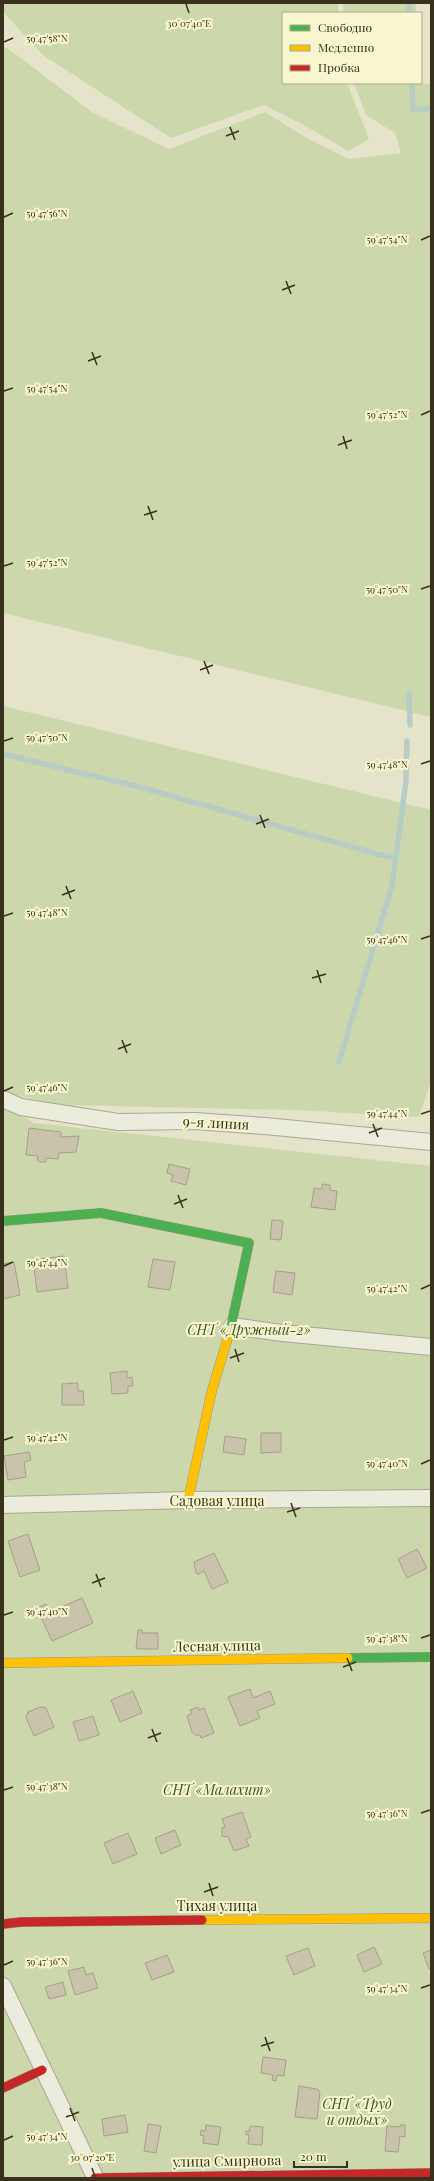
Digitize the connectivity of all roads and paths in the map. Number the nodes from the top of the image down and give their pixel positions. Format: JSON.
{"nodes":[{"id":1,"x":3,"y":1099,"type":"edge"},
{"id":2,"x":431,"y":1142,"type":"edge"},
{"id":3,"x":3,"y":1221,"type":"edge"},
{"id":4,"x":232,"y":1326,"type":"junction"},
{"id":5,"x":431,"y":1347,"type":"edge"},
{"id":6,"x":431,"y":1498,"type":"edge"},
{"id":7,"x":188,"y":1500,"type":"junction"},
{"id":8,"x":3,"y":1505,"type":"edge"},
{"id":9,"x":431,"y":1658,"type":"edge"},
{"id":10,"x":3,"y":1663,"type":"edge"},
{"id":11,"x":431,"y":1918,"type":"edge"},
{"id":12,"x":3,"y":1924,"type":"edge"},
{"id":13,"x":3,"y":1986,"type":"edge"},
{"id":14,"x":42,"y":2070,"type":"junction"},
{"id":15,"x":3,"y":2088,"type":"edge"},
{"id":16,"x":431,"y":2172,"type":"edge"},
{"id":17,"x":95,"y":2178,"type":"edge"}],
"edges":[{"from":1,"to":2,"type":"street","name":"9-я линия"},
{"from":3,"to":4,"type":"street"},
{"from":4,"to":5,"type":"street"},
{"from":4,"to":7,"type":"street"},
{"from":6,"to":7,"type":"street","name":"Садовая улица"},
{"from":7,"to":8,"type":"street","name":"Садовая улица"},
{"from":9,"to":10,"type":"street","name":"Лесная улица"},
{"from":11,"to":12,"type":"street","name":"Тихая улица"},
{"from":13,"to":14,"type":"street"},
{"from":14,"to":15,"type":"street"},
{"from":14,"to":17,"type":"street"},
{"from":16,"to":17,"type":"street","name":"улица Смирнова"}]}
